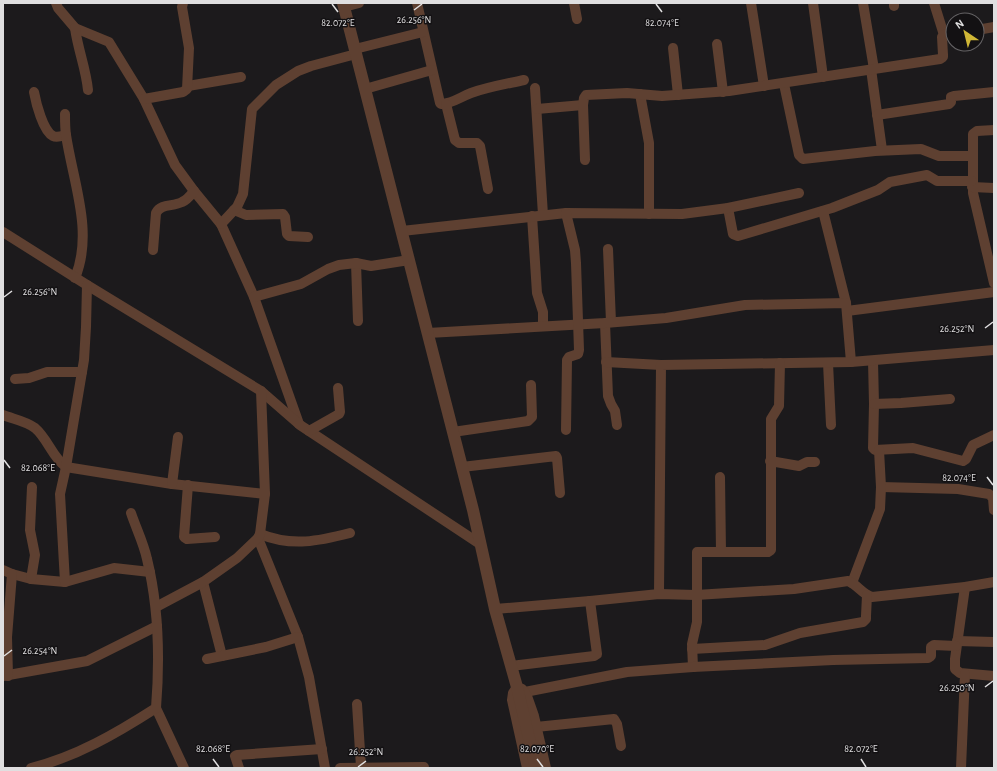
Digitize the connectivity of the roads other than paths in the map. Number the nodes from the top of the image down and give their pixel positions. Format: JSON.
{"nodes":[{"id":1,"x":56,"y":3,"type":"edge"},
{"id":2,"x":182,"y":3,"type":"edge"},
{"id":3,"x":359,"y":3,"type":"edge"},
{"id":4,"x":417,"y":3,"type":"edge"},
{"id":5,"x":574,"y":3,"type":"edge"},
{"id":6,"x":751,"y":3,"type":"edge"},
{"id":7,"x":813,"y":3,"type":"edge"},
{"id":8,"x":863,"y":3,"type":"edge"},
{"id":9,"x":934,"y":3,"type":"edge"},
{"id":10,"x":344,"y":5,"type":"edge"},
{"id":11,"x":577,"y":20,"type":"dead end"},
{"id":12,"x":945,"y":27,"type":"edge"},
{"id":13,"x":75,"y":28,"type":"junction"},
{"id":14,"x":423,"y":32,"type":"junction"},
{"id":15,"x":945,"y":36,"type":"edge"},
{"id":16,"x":717,"y":44,"type":"dead end"},
{"id":17,"x":674,"y":48,"type":"dead end"},
{"id":18,"x":356,"y":51,"type":"junction"},
{"id":19,"x":873,"y":69,"type":"junction"},
{"id":20,"x":432,"y":70,"type":"junction"},
{"id":21,"x":241,"y":77,"type":"dead end"},
{"id":22,"x":823,"y":77,"type":"junction"},
{"id":23,"x":524,"y":80,"type":"dead end"},
{"id":24,"x":784,"y":84,"type":"junction"},
{"id":25,"x":188,"y":86,"type":"junction"},
{"id":26,"x":764,"y":86,"type":"junction"},
{"id":27,"x":535,"y":88,"type":"dead end"},
{"id":28,"x":365,"y":89,"type":"junction"},
{"id":29,"x":88,"y":90,"type":"dead end"},
{"id":30,"x":34,"y":92,"type":"dead end"},
{"id":31,"x":723,"y":92,"type":"junction"},
{"id":32,"x":994,"y":92,"type":"edge"},
{"id":33,"x":640,"y":94,"type":"junction"},
{"id":34,"x":678,"y":95,"type":"junction"},
{"id":35,"x":144,"y":100,"type":"junction"},
{"id":36,"x":446,"y":104,"type":"junction"},
{"id":37,"x":583,"y":105,"type":"junction"},
{"id":38,"x":536,"y":110,"type":"junction"},
{"id":39,"x":65,"y":114,"type":"dead end"},
{"id":40,"x":877,"y":115,"type":"junction"},
{"id":41,"x":994,"y":130,"type":"edge"},
{"id":42,"x":66,"y":135,"type":"junction"},
{"id":43,"x":882,"y":150,"type":"junction"},
{"id":44,"x":972,"y":156,"type":"junction"},
{"id":45,"x":585,"y":160,"type":"dead end"},
{"id":46,"x":972,"y":184,"type":"junction"},
{"id":47,"x":994,"y":188,"type":"edge"},
{"id":48,"x":488,"y":189,"type":"dead end"},
{"id":49,"x":194,"y":191,"type":"junction"},
{"id":50,"x":799,"y":193,"type":"dead end"},
{"id":51,"x":728,"y":208,"type":"junction"},
{"id":52,"x":234,"y":210,"type":"junction"},
{"id":53,"x":823,"y":211,"type":"junction"},
{"id":54,"x":566,"y":213,"type":"junction"},
{"id":55,"x":649,"y":214,"type":"junction"},
{"id":56,"x":543,"y":215,"type":"junction"},
{"id":57,"x":532,"y":216,"type":"junction"},
{"id":58,"x":221,"y":224,"type":"junction"},
{"id":59,"x":402,"y":231,"type":"junction"},
{"id":60,"x":3,"y":232,"type":"edge"},
{"id":61,"x":308,"y":236,"type":"dead end"},
{"id":62,"x":152,"y":250,"type":"dead end"},
{"id":63,"x":608,"y":250,"type":"dead end"},
{"id":64,"x":409,"y":260,"type":"junction"},
{"id":65,"x":356,"y":262,"type":"junction"},
{"id":66,"x":75,"y":278,"type":"junction"},
{"id":67,"x":994,"y":283,"type":"edge"},
{"id":68,"x":87,"y":285,"type":"junction"},
{"id":69,"x":994,"y":292,"type":"edge"},
{"id":70,"x":254,"y":297,"type":"junction"},
{"id":71,"x":847,"y":307,"type":"junction"},
{"id":72,"x":358,"y":321,"type":"dead end"},
{"id":73,"x":608,"y":322,"type":"junction"},
{"id":74,"x":578,"y":324,"type":"junction"},
{"id":75,"x":543,"y":326,"type":"junction"},
{"id":76,"x":428,"y":333,"type":"junction"},
{"id":77,"x":994,"y":350,"type":"edge"},
{"id":78,"x":872,"y":361,"type":"junction"},
{"id":79,"x":606,"y":362,"type":"junction"},
{"id":80,"x":851,"y":362,"type":"junction"},
{"id":81,"x":780,"y":363,"type":"junction"},
{"id":82,"x":828,"y":363,"type":"junction"},
{"id":83,"x":661,"y":365,"type":"junction"},
{"id":84,"x":82,"y":372,"type":"junction"},
{"id":85,"x":15,"y":379,"type":"dead end"},
{"id":86,"x":531,"y":385,"type":"dead end"},
{"id":87,"x":338,"y":388,"type":"dead end"},
{"id":88,"x":261,"y":391,"type":"junction"},
{"id":89,"x":950,"y":399,"type":"dead end"},
{"id":90,"x":874,"y":404,"type":"junction"},
{"id":91,"x":3,"y":415,"type":"edge"},
{"id":92,"x":300,"y":425,"type":"junction"},
{"id":93,"x":617,"y":425,"type":"dead end"},
{"id":94,"x":831,"y":425,"type":"dead end"},
{"id":95,"x":566,"y":430,"type":"dead end"},
{"id":96,"x":309,"y":431,"type":"junction"},
{"id":97,"x":453,"y":432,"type":"junction"},
{"id":98,"x":994,"y":435,"type":"edge"},
{"id":99,"x":178,"y":437,"type":"dead end"},
{"id":100,"x":879,"y":450,"type":"junction"},
{"id":101,"x":770,"y":461,"type":"junction"},
{"id":102,"x":815,"y":462,"type":"dead end"},
{"id":103,"x":66,"y":467,"type":"junction"},
{"id":104,"x":462,"y":467,"type":"junction"},
{"id":105,"x":720,"y":477,"type":"dead end"},
{"id":106,"x":172,"y":484,"type":"junction"},
{"id":107,"x":188,"y":485,"type":"junction"},
{"id":108,"x":32,"y":487,"type":"dead end"},
{"id":109,"x":881,"y":487,"type":"junction"},
{"id":110,"x":560,"y":493,"type":"dead end"},
{"id":111,"x":265,"y":494,"type":"junction"},
{"id":112,"x":994,"y":510,"type":"edge"},
{"id":113,"x":131,"y":513,"type":"dead end"},
{"id":114,"x":350,"y":533,"type":"dead end"},
{"id":115,"x":259,"y":536,"type":"junction"},
{"id":116,"x":215,"y":537,"type":"dead end"},
{"id":117,"x":480,"y":544,"type":"junction"},
{"id":118,"x":721,"y":552,"type":"junction"},
{"id":119,"x":8,"y":572,"type":"edge"},
{"id":120,"x":150,"y":572,"type":"junction"},
{"id":121,"x":31,"y":579,"type":"junction"},
{"id":122,"x":65,"y":582,"type":"junction"},
{"id":123,"x":203,"y":582,"type":"junction"},
{"id":124,"x":852,"y":582,"type":"junction"},
{"id":125,"x":994,"y":582,"type":"edge"},
{"id":126,"x":965,"y":587,"type":"junction"},
{"id":127,"x":659,"y":594,"type":"junction"},
{"id":128,"x":696,"y":595,"type":"junction"},
{"id":129,"x":867,"y":595,"type":"junction"},
{"id":130,"x":590,"y":601,"type":"junction"},
{"id":131,"x":156,"y":607,"type":"junction"},
{"id":132,"x":495,"y":609,"type":"junction"},
{"id":133,"x":157,"y":626,"type":"junction"},
{"id":134,"x":298,"y":637,"type":"junction"},
{"id":135,"x":994,"y":642,"type":"edge"},
{"id":136,"x":957,"y":643,"type":"junction"},
{"id":137,"x":692,"y":648,"type":"junction"},
{"id":138,"x":222,"y":656,"type":"junction"},
{"id":139,"x":207,"y":659,"type":"dead end"},
{"id":140,"x":511,"y":666,"type":"junction"},
{"id":141,"x":693,"y":667,"type":"junction"},
{"id":142,"x":965,"y":674,"type":"junction"},
{"id":143,"x":5,"y":676,"type":"edge"},
{"id":144,"x":994,"y":676,"type":"edge"},
{"id":145,"x":520,"y":692,"type":"junction"},
{"id":146,"x":357,"y":704,"type":"dead end"},
{"id":147,"x":156,"y":708,"type":"junction"},
{"id":148,"x":536,"y":727,"type":"junction"},
{"id":149,"x":621,"y":746,"type":"dead end"},
{"id":150,"x":322,"y":749,"type":"junction"},
{"id":151,"x":361,"y":767,"type":"junction"},
{"id":152,"x":424,"y":767,"type":"edge"},
{"id":153,"x":31,"y":768,"type":"edge"},
{"id":154,"x":184,"y":768,"type":"edge"},
{"id":155,"x":239,"y":768,"type":"edge"},
{"id":156,"x":325,"y":768,"type":"edge"},
{"id":157,"x":340,"y":768,"type":"edge"},
{"id":158,"x":527,"y":768,"type":"edge"},
{"id":159,"x":536,"y":768,"type":"edge"},
{"id":160,"x":546,"y":768,"type":"edge"},
{"id":161,"x":961,"y":768,"type":"edge"}],
"edges":[{"from":1,"to":13,"type":"street"},
{"from":2,"to":25,"type":"street"},
{"from":3,"to":10,"type":"street"},
{"from":4,"to":14,"type":"street"},
{"from":5,"to":11,"type":"street"},
{"from":6,"to":26,"type":"street"},
{"from":7,"to":22,"type":"street"},
{"from":8,"to":19,"type":"street"},
{"from":9,"to":12,"type":"street"},
{"from":10,"to":18,"type":"street"},
{"from":13,"to":29,"type":"street"},
{"from":13,"to":35,"type":"street"},
{"from":14,"to":18,"type":"street"},
{"from":14,"to":20,"type":"street"},
{"from":15,"to":19,"type":"street"},
{"from":16,"to":31,"type":"street"},
{"from":17,"to":34,"type":"street"},
{"from":18,"to":28,"type":"street"},
{"from":18,"to":52,"type":"street"},
{"from":19,"to":22,"type":"street"},
{"from":19,"to":40,"type":"street"},
{"from":20,"to":28,"type":"street"},
{"from":20,"to":36,"type":"street"},
{"from":21,"to":25,"type":"street"},
{"from":22,"to":24,"type":"street"},
{"from":23,"to":36,"type":"street"},
{"from":24,"to":26,"type":"street"},
{"from":24,"to":43,"type":"street"},
{"from":25,"to":35,"type":"street"},
{"from":26,"to":31,"type":"street"},
{"from":27,"to":38,"type":"street"},
{"from":28,"to":59,"type":"street"},
{"from":30,"to":42,"type":"street"},
{"from":31,"to":34,"type":"street"},
{"from":32,"to":40,"type":"street"},
{"from":33,"to":34,"type":"street"},
{"from":33,"to":37,"type":"street"},
{"from":33,"to":55,"type":"street"},
{"from":35,"to":49,"type":"street"},
{"from":36,"to":48,"type":"street"},
{"from":37,"to":38,"type":"street"},
{"from":37,"to":45,"type":"street"},
{"from":38,"to":56,"type":"street"},
{"from":39,"to":42,"type":"street"},
{"from":40,"to":43,"type":"street"},
{"from":41,"to":44,"type":"street"},
{"from":42,"to":66,"type":"street"},
{"from":43,"to":44,"type":"street"},
{"from":44,"to":46,"type":"street"},
{"from":46,"to":47,"type":"street"},
{"from":46,"to":53,"type":"street"},
{"from":46,"to":67,"type":"street"},
{"from":49,"to":58,"type":"street"},
{"from":49,"to":62,"type":"street"},
{"from":50,"to":51,"type":"street"},
{"from":51,"to":53,"type":"street"},
{"from":51,"to":55,"type":"street"},
{"from":52,"to":58,"type":"street"},
{"from":52,"to":61,"type":"street"},
{"from":53,"to":71,"type":"street"},
{"from":54,"to":55,"type":"street"},
{"from":54,"to":56,"type":"street"},
{"from":54,"to":74,"type":"street"},
{"from":56,"to":57,"type":"street"},
{"from":57,"to":59,"type":"street"},
{"from":57,"to":75,"type":"street"},
{"from":58,"to":70,"type":"street"},
{"from":59,"to":64,"type":"street"},
{"from":60,"to":66,"type":"street"},
{"from":63,"to":73,"type":"street"},
{"from":64,"to":65,"type":"street"},
{"from":64,"to":76,"type":"street"},
{"from":65,"to":70,"type":"street"},
{"from":65,"to":72,"type":"street"},
{"from":66,"to":68,"type":"street"},
{"from":68,"to":84,"type":"street"},
{"from":68,"to":88,"type":"street"},
{"from":69,"to":71,"type":"street"},
{"from":70,"to":92,"type":"street"},
{"from":71,"to":73,"type":"street"},
{"from":71,"to":80,"type":"street"},
{"from":73,"to":74,"type":"street"},
{"from":73,"to":79,"type":"street"},
{"from":74,"to":75,"type":"street"},
{"from":74,"to":95,"type":"street"},
{"from":75,"to":76,"type":"street"},
{"from":76,"to":97,"type":"street"},
{"from":77,"to":78,"type":"street"},
{"from":78,"to":80,"type":"street"},
{"from":78,"to":90,"type":"street"},
{"from":79,"to":83,"type":"street"},
{"from":79,"to":93,"type":"street"},
{"from":80,"to":82,"type":"street"},
{"from":81,"to":82,"type":"street"},
{"from":81,"to":83,"type":"street"},
{"from":81,"to":101,"type":"street"},
{"from":82,"to":94,"type":"street"},
{"from":83,"to":127,"type":"street"},
{"from":84,"to":85,"type":"street"},
{"from":84,"to":103,"type":"street"},
{"from":86,"to":97,"type":"street"},
{"from":87,"to":96,"type":"street"},
{"from":88,"to":92,"type":"street"},
{"from":88,"to":111,"type":"street"},
{"from":89,"to":90,"type":"street"},
{"from":90,"to":100,"type":"street"},
{"from":91,"to":103,"type":"street"},
{"from":92,"to":96,"type":"street"},
{"from":96,"to":117,"type":"street"},
{"from":97,"to":104,"type":"street"},
{"from":98,"to":100,"type":"street"},
{"from":99,"to":106,"type":"street"},
{"from":100,"to":109,"type":"street"},
{"from":101,"to":102,"type":"street"},
{"from":101,"to":118,"type":"street"},
{"from":103,"to":106,"type":"street"},
{"from":103,"to":122,"type":"street"},
{"from":104,"to":110,"type":"street"},
{"from":104,"to":117,"type":"street"},
{"from":105,"to":118,"type":"street"},
{"from":106,"to":107,"type":"street"},
{"from":107,"to":111,"type":"street"},
{"from":107,"to":116,"type":"street"},
{"from":108,"to":121,"type":"street"},
{"from":109,"to":112,"type":"street"},
{"from":109,"to":124,"type":"street"},
{"from":111,"to":115,"type":"street"},
{"from":113,"to":120,"type":"street"},
{"from":114,"to":115,"type":"street"},
{"from":115,"to":123,"type":"street"},
{"from":115,"to":134,"type":"street"},
{"from":117,"to":132,"type":"street"},
{"from":118,"to":128,"type":"street"},
{"from":119,"to":121,"type":"street"},
{"from":119,"to":143,"type":"street"},
{"from":120,"to":122,"type":"street"},
{"from":120,"to":131,"type":"street"},
{"from":121,"to":122,"type":"street"},
{"from":123,"to":131,"type":"street"},
{"from":123,"to":138,"type":"street"},
{"from":124,"to":128,"type":"street"},
{"from":124,"to":129,"type":"street"},
{"from":125,"to":126,"type":"street"},
{"from":126,"to":129,"type":"street"},
{"from":126,"to":136,"type":"street"},
{"from":127,"to":128,"type":"street"},
{"from":127,"to":130,"type":"street"},
{"from":128,"to":137,"type":"street"},
{"from":129,"to":137,"type":"street"},
{"from":130,"to":132,"type":"street"},
{"from":130,"to":140,"type":"street"},
{"from":131,"to":133,"type":"street"},
{"from":132,"to":140,"type":"street"},
{"from":133,"to":143,"type":"street"},
{"from":133,"to":147,"type":"street"},
{"from":134,"to":138,"type":"street"},
{"from":134,"to":150,"type":"street"},
{"from":135,"to":136,"type":"street"},
{"from":136,"to":141,"type":"street"},
{"from":136,"to":142,"type":"street"},
{"from":137,"to":141,"type":"street"},
{"from":138,"to":139,"type":"street"},
{"from":140,"to":145,"type":"street"},
{"from":141,"to":145,"type":"street"},
{"from":142,"to":144,"type":"street"},
{"from":142,"to":161,"type":"street"},
{"from":145,"to":148,"type":"street"},
{"from":145,"to":158,"type":"street"},
{"from":145,"to":159,"type":"street"},
{"from":146,"to":151,"type":"street"},
{"from":147,"to":153,"type":"street"},
{"from":147,"to":154,"type":"street"},
{"from":148,"to":149,"type":"street"},
{"from":148,"to":160,"type":"street"},
{"from":150,"to":155,"type":"street"},
{"from":150,"to":156,"type":"street"},
{"from":151,"to":152,"type":"street"},
{"from":151,"to":157,"type":"street"}]}
